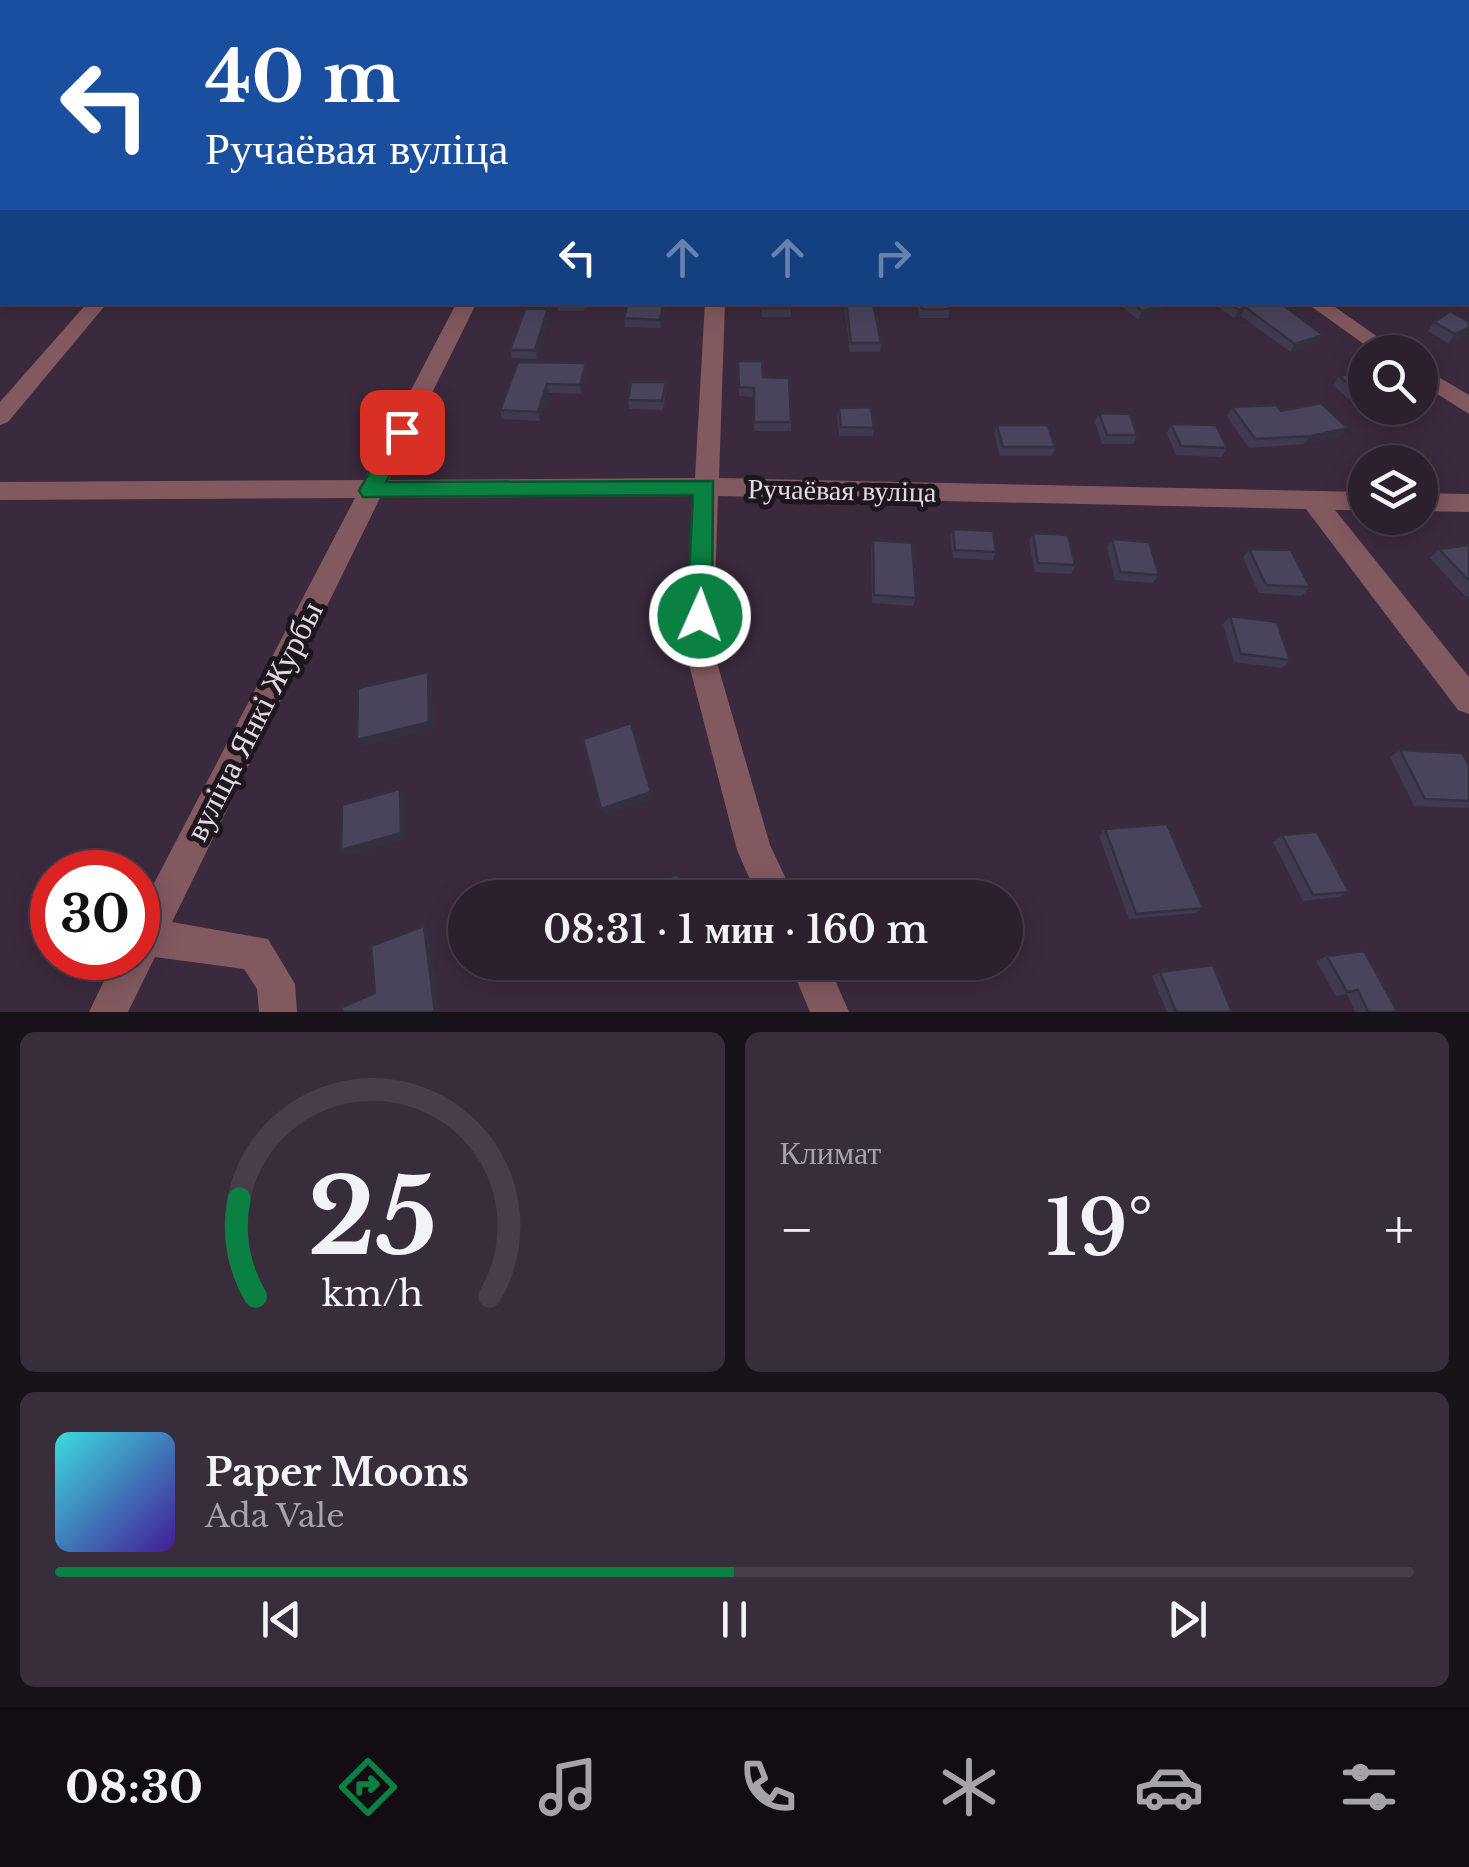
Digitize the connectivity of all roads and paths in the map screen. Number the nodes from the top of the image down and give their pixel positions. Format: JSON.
{"nodes":[{"id":1,"x":96,"y":305,"type":"edge"},
{"id":2,"x":465,"y":305,"type":"edge"},
{"id":3,"x":715,"y":305,"type":"edge"},
{"id":4,"x":1318,"y":305,"type":"edge"},
{"id":5,"x":1364,"y":335,"type":"edge"},
{"id":6,"x":1438,"y":385,"type":"edge"},
{"id":7,"x":1469,"y":406,"type":"edge"},
{"id":8,"x":0,"y":418,"type":"edge"},
{"id":9,"x":705,"y":487,"type":"junction"},
{"id":10,"x":0,"y":491,"type":"edge"},
{"id":11,"x":370,"y":491,"type":"junction"},
{"id":12,"x":1314,"y":500,"type":"junction"},
{"id":13,"x":1348,"y":501,"type":"edge"},
{"id":14,"x":1438,"y":502,"type":"edge"},
{"id":15,"x":1469,"y":503,"type":"edge"},
{"id":16,"x":1469,"y":700,"type":"edge"},
{"id":17,"x":768,"y":880,"type":"edge"},
{"id":18,"x":160,"y":907,"type":"edge"},
{"id":19,"x":160,"y":950,"type":"edge"},
{"id":20,"x":124,"y":980,"type":"edge"},
{"id":21,"x":815,"y":980,"type":"edge"},
{"id":22,"x":108,"y":1012,"type":"edge"},
{"id":23,"x":278,"y":1012,"type":"edge"},
{"id":24,"x":830,"y":1012,"type":"edge"}],
"edges":[{"from":1,"to":8,"type":"street"},
{"from":2,"to":11,"type":"street","name":"вуліца Янкі Журбы"},
{"from":3,"to":9,"type":"street"},
{"from":4,"to":5,"type":"street"},
{"from":6,"to":7,"type":"street"},
{"from":9,"to":11,"type":"street","name":"Ручаёвая вуліца"},
{"from":9,"to":12,"type":"street","name":"Ручаёвая вуліца"},
{"from":9,"to":17,"type":"street"},
{"from":10,"to":11,"type":"street","name":"Ручаёвая вуліца"},
{"from":11,"to":18,"type":"street","name":"вуліца Янкі Журбы"},
{"from":12,"to":13,"type":"street","name":"Ручаёвая вуліца"},
{"from":12,"to":16,"type":"street"},
{"from":14,"to":15,"type":"street"},
{"from":19,"to":23,"type":"street"},
{"from":20,"to":22,"type":"street","name":"вуліца Янкі Журбы"},
{"from":21,"to":24,"type":"street"}]}
